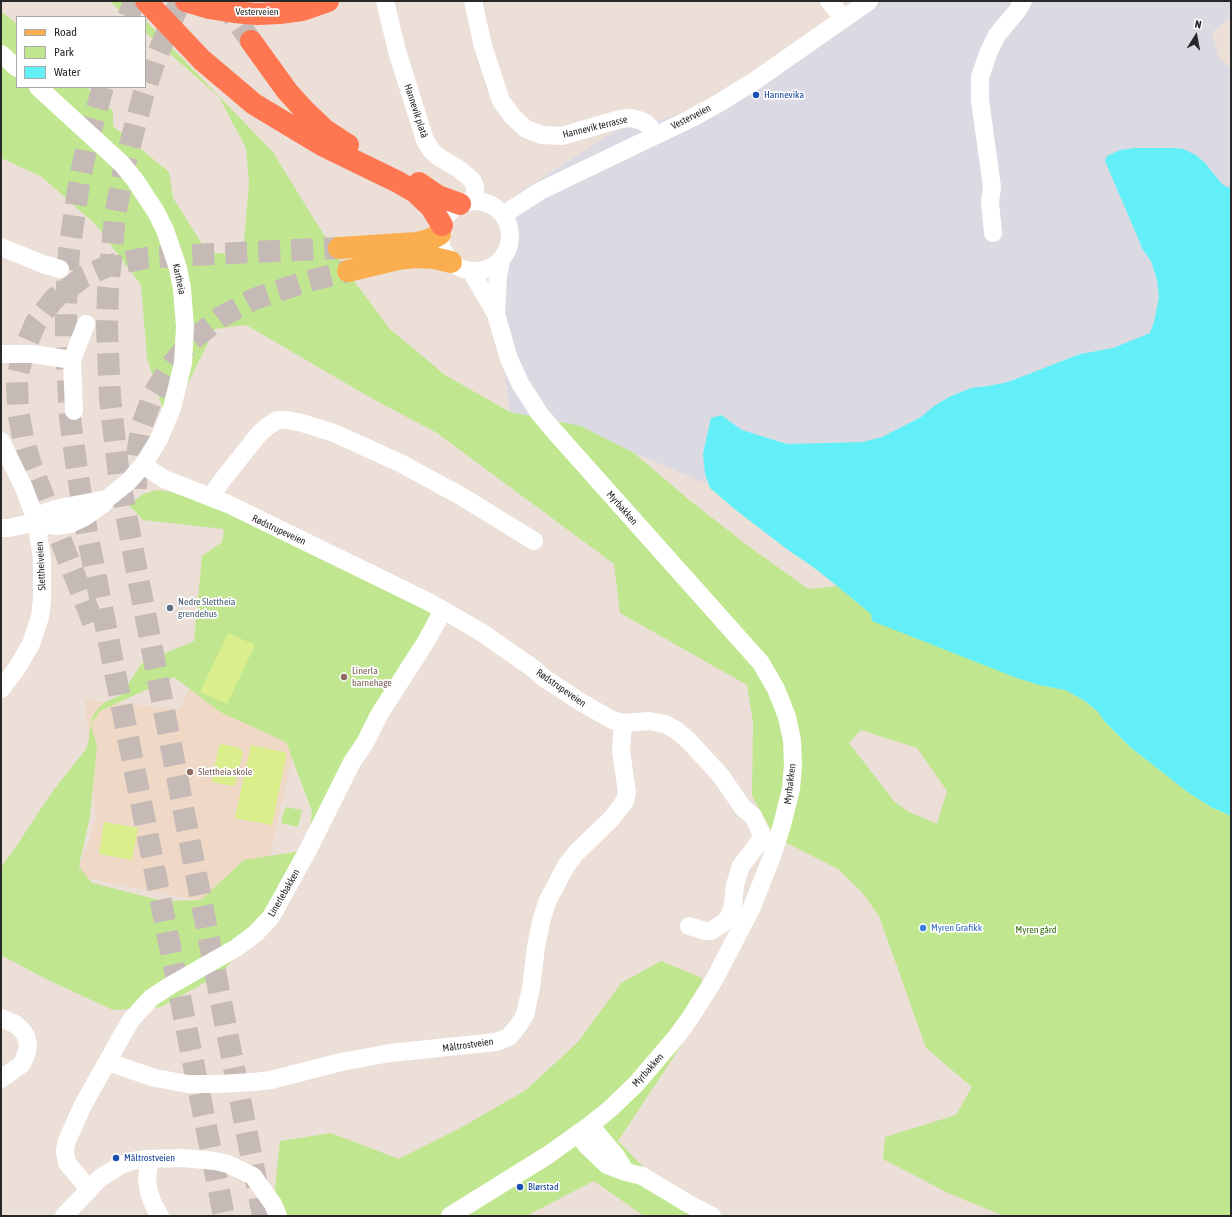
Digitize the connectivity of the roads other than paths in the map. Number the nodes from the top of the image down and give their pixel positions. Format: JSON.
{"nodes":[{"id":1,"x":146,"y":1,"type":"edge"},
{"id":2,"x":186,"y":1,"type":"edge"},
{"id":3,"x":328,"y":1,"type":"edge"},
{"id":4,"x":385,"y":1,"type":"edge"},
{"id":5,"x":473,"y":1,"type":"edge"},
{"id":6,"x":829,"y":1,"type":"edge"},
{"id":7,"x":869,"y":1,"type":"edge"},
{"id":8,"x":1023,"y":1,"type":"edge"},
{"id":9,"x":844,"y":19,"type":"junction"},
{"id":10,"x":251,"y":41,"type":"tunnel mouth"},
{"id":11,"x":1,"y":54,"type":"edge"},
{"id":12,"x":16,"y":67,"type":"edge"},
{"id":13,"x":39,"y":88,"type":"edge"},
{"id":14,"x":654,"y":135,"type":"junction"},
{"id":15,"x":468,"y":203,"type":"junction"},
{"id":16,"x":503,"y":215,"type":"junction"},
{"id":17,"x":441,"y":229,"type":"junction"},
{"id":18,"x":993,"y":233,"type":"dead end"},
{"id":19,"x":1,"y":247,"type":"edge"},
{"id":20,"x":339,"y":248,"type":"tunnel mouth"},
{"id":21,"x":501,"y":260,"type":"junction"},
{"id":22,"x":451,"y":262,"type":"junction"},
{"id":23,"x":60,"y":269,"type":"dead end"},
{"id":24,"x":348,"y":271,"type":"tunnel mouth"},
{"id":25,"x":472,"y":271,"type":"junction"},
{"id":26,"x":496,"y":314,"type":"junction"},
{"id":27,"x":86,"y":324,"type":"dead end"},
{"id":28,"x":1,"y":354,"type":"edge"},
{"id":29,"x":72,"y":360,"type":"junction"},
{"id":30,"x":74,"y":411,"type":"dead end"},
{"id":31,"x":1,"y":441,"type":"edge"},
{"id":32,"x":143,"y":465,"type":"junction"},
{"id":33,"x":211,"y":497,"type":"junction"},
{"id":34,"x":36,"y":520,"type":"junction"},
{"id":35,"x":1,"y":528,"type":"edge"},
{"id":36,"x":534,"y":541,"type":"dead end"},
{"id":37,"x":443,"y":610,"type":"junction"},
{"id":38,"x":1,"y":689,"type":"edge"},
{"id":39,"x":623,"y":723,"type":"junction"},
{"id":40,"x":689,"y":926,"type":"dead end"},
{"id":41,"x":1,"y":1018,"type":"edge"},
{"id":42,"x":108,"y":1062,"type":"junction"},
{"id":43,"x":1,"y":1079,"type":"edge"},
{"id":44,"x":584,"y":1129,"type":"junction"},
{"id":45,"x":147,"y":1159,"type":"junction"},
{"id":46,"x":90,"y":1189,"type":"junction"},
{"id":47,"x":64,"y":1216,"type":"edge"},
{"id":48,"x":160,"y":1216,"type":"edge"},
{"id":49,"x":278,"y":1216,"type":"edge"},
{"id":50,"x":450,"y":1216,"type":"edge"},
{"id":51,"x":712,"y":1216,"type":"edge"}],
"edges":[{"from":1,"to":17,"type":"highway"},
{"from":2,"to":3,"type":"highway","name":"Vesterveien"},
{"from":4,"to":15,"type":"street","name":"Hannevik platå"},
{"from":5,"to":14,"type":"street","name":"Hannevik terrasse"},
{"from":6,"to":9,"type":"street"},
{"from":7,"to":9,"type":"street","name":"Vesterveien"},
{"from":8,"to":18,"type":"street"},
{"from":9,"to":14,"type":"street","name":"Vesterveien"},
{"from":10,"to":15,"type":"highway"},
{"from":11,"to":12,"type":"street"},
{"from":13,"to":32,"type":"street","name":"Kartheia"},
{"from":14,"to":16,"type":"street","name":"Vesterveien"},
{"from":15,"to":16,"type":"street"},
{"from":15,"to":17,"type":"street"},
{"from":16,"to":21,"type":"street"},
{"from":17,"to":20,"type":"main road"},
{"from":17,"to":22,"type":"street"},
{"from":19,"to":23,"type":"street"},
{"from":21,"to":25,"type":"street"},
{"from":21,"to":26,"type":"street","name":"Myrbakken"},
{"from":22,"to":24,"type":"main road"},
{"from":22,"to":25,"type":"street"},
{"from":25,"to":26,"type":"street","name":"Myrbakken"},
{"from":26,"to":44,"type":"street","name":"Myrbakken"},
{"from":27,"to":29,"type":"street"},
{"from":28,"to":29,"type":"street"},
{"from":29,"to":30,"type":"street"},
{"from":31,"to":34,"type":"street","name":"Slettheiveien"},
{"from":32,"to":33,"type":"street","name":"Rødstrupeveien"},
{"from":32,"to":34,"type":"street","name":"Kartheia"},
{"from":33,"to":36,"type":"street"},
{"from":33,"to":37,"type":"street","name":"Rødstrupeveien"},
{"from":34,"to":35,"type":"street"},
{"from":34,"to":38,"type":"street","name":"Slettheiveien"},
{"from":37,"to":39,"type":"street","name":"Rødstrupeveien"},
{"from":37,"to":42,"type":"street","name":"Linerlebakken"},
{"from":39,"to":40,"type":"street","name":"Rødstrupeveien"},
{"from":39,"to":42,"type":"street","name":"Måltrostveien"},
{"from":41,"to":43,"type":"street"},
{"from":42,"to":46,"type":"street","name":"Linerlebakken"},
{"from":44,"to":50,"type":"street","name":"Myrbakken"},
{"from":44,"to":51,"type":"street"},
{"from":45,"to":46,"type":"street"},
{"from":45,"to":48,"type":"street"},
{"from":45,"to":49,"type":"street"},
{"from":46,"to":47,"type":"street"}]}
